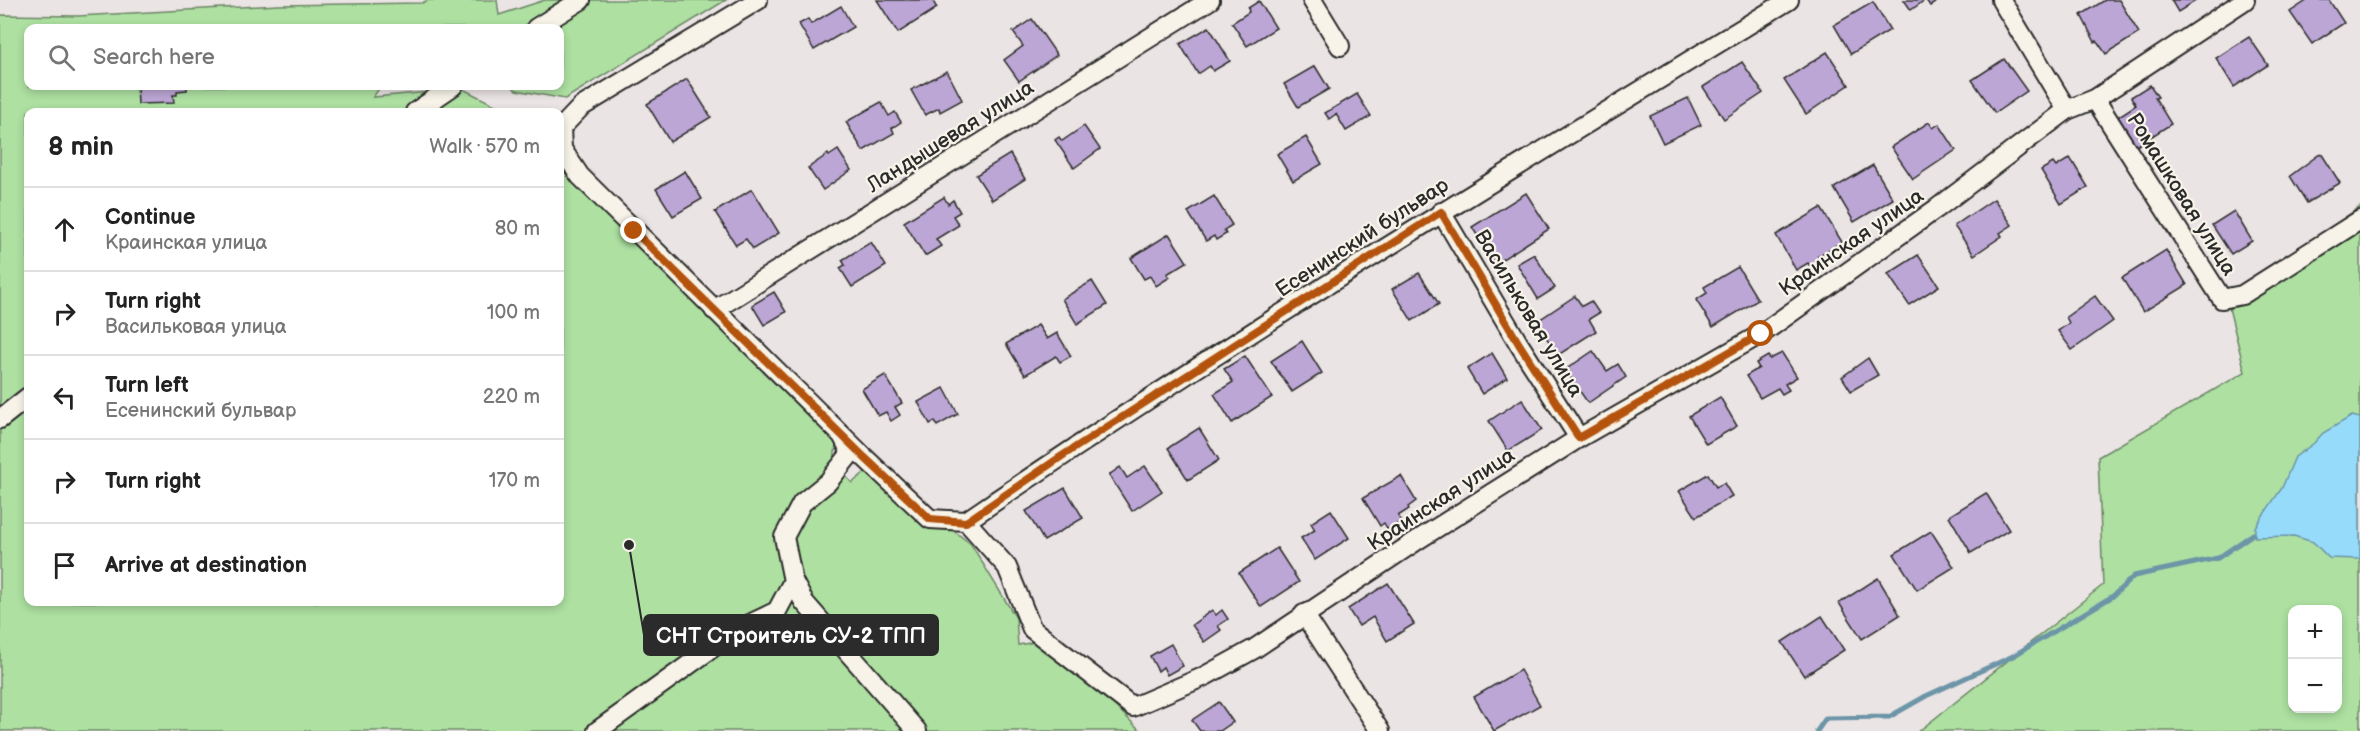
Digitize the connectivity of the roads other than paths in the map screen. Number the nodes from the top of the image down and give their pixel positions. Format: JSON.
{"nodes":[{"id":1,"x":581,"y":0,"type":"edge"},
{"id":2,"x":758,"y":0,"type":"edge"},
{"id":3,"x":1210,"y":0,"type":"edge"},
{"id":4,"x":1311,"y":0,"type":"edge"},
{"id":5,"x":1789,"y":0,"type":"edge"},
{"id":6,"x":2001,"y":0,"type":"edge"},
{"id":7,"x":2245,"y":0,"type":"edge"},
{"id":8,"x":542,"y":24,"type":"edge"},
{"id":9,"x":1340,"y":46,"type":"dead end"},
{"id":10,"x":447,"y":90,"type":"edge"},
{"id":11,"x":2095,"y":99,"type":"junction"},
{"id":12,"x":421,"y":108,"type":"edge"},
{"id":13,"x":2067,"y":110,"type":"junction"},
{"id":14,"x":564,"y":125,"type":"edge"},
{"id":15,"x":564,"y":152,"type":"edge"},
{"id":16,"x":1441,"y":212,"type":"junction"},
{"id":17,"x":2360,"y":220,"type":"edge"},
{"id":18,"x":714,"y":310,"type":"junction"},
{"id":19,"x":24,"y":401,"type":"edge"},
{"id":20,"x":0,"y":419,"type":"edge"},
{"id":21,"x":841,"y":434,"type":"junction"},
{"id":22,"x":1579,"y":438,"type":"junction"},
{"id":23,"x":966,"y":522,"type":"junction"},
{"id":24,"x":792,"y":581,"type":"junction"},
{"id":25,"x":1304,"y":614,"type":"junction"},
{"id":26,"x":597,"y":731,"type":"edge"},
{"id":27,"x":918,"y":731,"type":"edge"},
{"id":28,"x":1380,"y":731,"type":"edge"}],
"edges":[{"from":1,"to":8,"type":"street"},
{"from":2,"to":14,"type":"street"},
{"from":3,"to":18,"type":"street","name":"Ландышевая улица"},
{"from":4,"to":9,"type":"street"},
{"from":5,"to":16,"type":"street","name":"Есенинский бульвар"},
{"from":6,"to":13,"type":"street"},
{"from":7,"to":11,"type":"street","name":"Краинская улица"},
{"from":10,"to":12,"type":"street"},
{"from":11,"to":13,"type":"street","name":"Краинская улица"},
{"from":11,"to":17,"type":"street","name":"Ромашковая улица"},
{"from":13,"to":22,"type":"street","name":"Краинская улица"},
{"from":15,"to":18,"type":"street"},
{"from":16,"to":22,"type":"street","name":"Васильковая улица"},
{"from":16,"to":23,"type":"street","name":"Есенинский бульвар"},
{"from":18,"to":21,"type":"street"},
{"from":19,"to":20,"type":"street"},
{"from":21,"to":23,"type":"street"},
{"from":21,"to":24,"type":"street"},
{"from":22,"to":25,"type":"street","name":"Краинская улица"},
{"from":23,"to":25,"type":"street","name":"Краинская улица"},
{"from":24,"to":26,"type":"street"},
{"from":24,"to":27,"type":"street"},
{"from":25,"to":28,"type":"street"}]}
